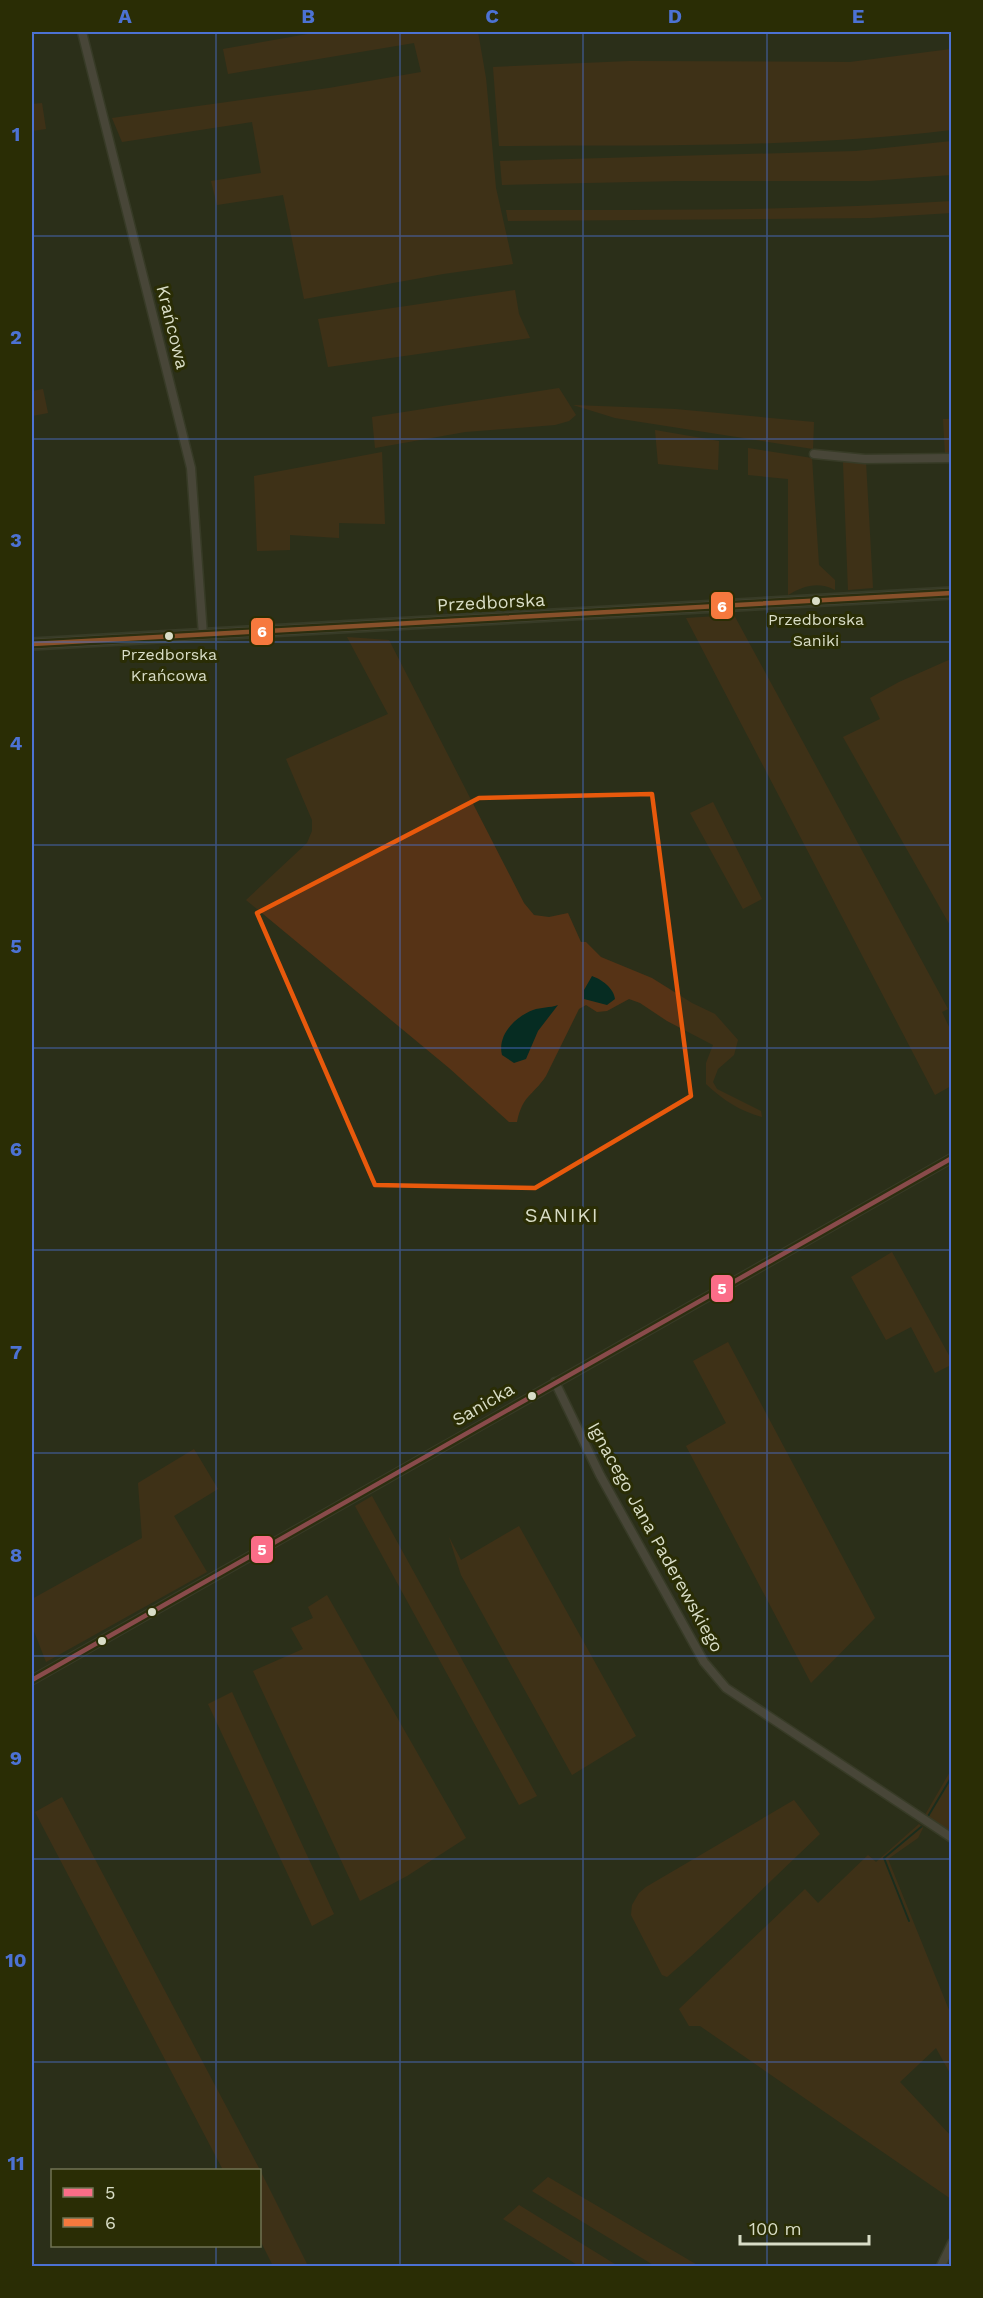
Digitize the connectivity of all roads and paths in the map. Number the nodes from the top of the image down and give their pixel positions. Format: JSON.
{"nodes":[{"id":1,"x":82,"y":32,"type":"edge"},
{"id":2,"x":814,"y":454,"type":"dead end"},
{"id":3,"x":951,"y":458,"type":"edge"},
{"id":4,"x":951,"y":593,"type":"edge"},
{"id":5,"x":203,"y":635,"type":"junction"},
{"id":6,"x":32,"y":644,"type":"edge"},
{"id":7,"x":951,"y":1158,"type":"edge"},
{"id":8,"x":555,"y":1382,"type":"junction"},
{"id":9,"x":32,"y":1680,"type":"edge"},
{"id":10,"x":951,"y":1838,"type":"edge"},
{"id":11,"x":951,"y":2243,"type":"edge"},
{"id":12,"x":941,"y":2266,"type":"edge"}],
"edges":[{"from":1,"to":5,"type":"street","name":"Krańcowa"},
{"from":2,"to":3,"type":"street"},
{"from":4,"to":5,"type":"main road","name":"Przedborska"},
{"from":5,"to":6,"type":"main road","name":"Przedborska"},
{"from":7,"to":8,"type":"street","name":"Sanicka"},
{"from":8,"to":9,"type":"street","name":"Sanicka"},
{"from":8,"to":10,"type":"street","name":"Ignacego Jana Paderewskiego"},
{"from":11,"to":12,"type":"street"}]}
